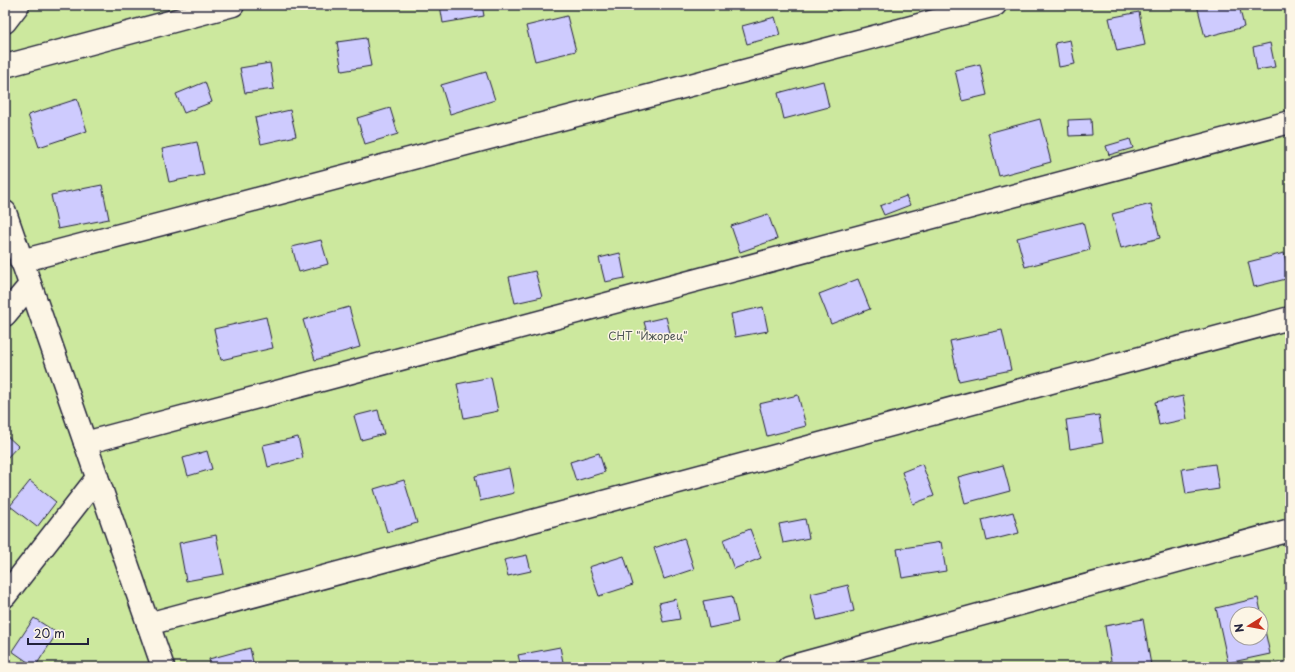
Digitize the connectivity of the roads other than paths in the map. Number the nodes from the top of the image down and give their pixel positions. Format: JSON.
{"nodes":[{"id":1,"x":18,"y":5,"type":"edge"},
{"id":2,"x":233,"y":5,"type":"edge"},
{"id":3,"x":996,"y":5,"type":"edge"},
{"id":4,"x":5,"y":22,"type":"edge"},
{"id":5,"x":5,"y":66,"type":"edge"},
{"id":6,"x":1290,"y":122,"type":"edge"},
{"id":7,"x":5,"y":212,"type":"edge"},
{"id":8,"x":21,"y":261,"type":"junction"},
{"id":9,"x":30,"y":285,"type":"junction"},
{"id":10,"x":5,"y":316,"type":"edge"},
{"id":11,"x":1290,"y":318,"type":"edge"},
{"id":12,"x":85,"y":443,"type":"junction"},
{"id":13,"x":97,"y":478,"type":"junction"},
{"id":14,"x":1290,"y":530,"type":"edge"},
{"id":15,"x":5,"y":596,"type":"edge"},
{"id":16,"x":148,"y":624,"type":"junction"},
{"id":17,"x":163,"y":667,"type":"edge"},
{"id":18,"x":789,"y":667,"type":"edge"}],
"edges":[{"from":1,"to":4,"type":"street"},
{"from":2,"to":5,"type":"street"},
{"from":3,"to":8,"type":"street"},
{"from":6,"to":12,"type":"street"},
{"from":7,"to":8,"type":"street"},
{"from":8,"to":9,"type":"street"},
{"from":9,"to":10,"type":"street"},
{"from":9,"to":12,"type":"street"},
{"from":11,"to":16,"type":"street"},
{"from":12,"to":13,"type":"street"},
{"from":13,"to":15,"type":"street"},
{"from":13,"to":16,"type":"street"},
{"from":14,"to":18,"type":"street"},
{"from":16,"to":17,"type":"street"}]}
